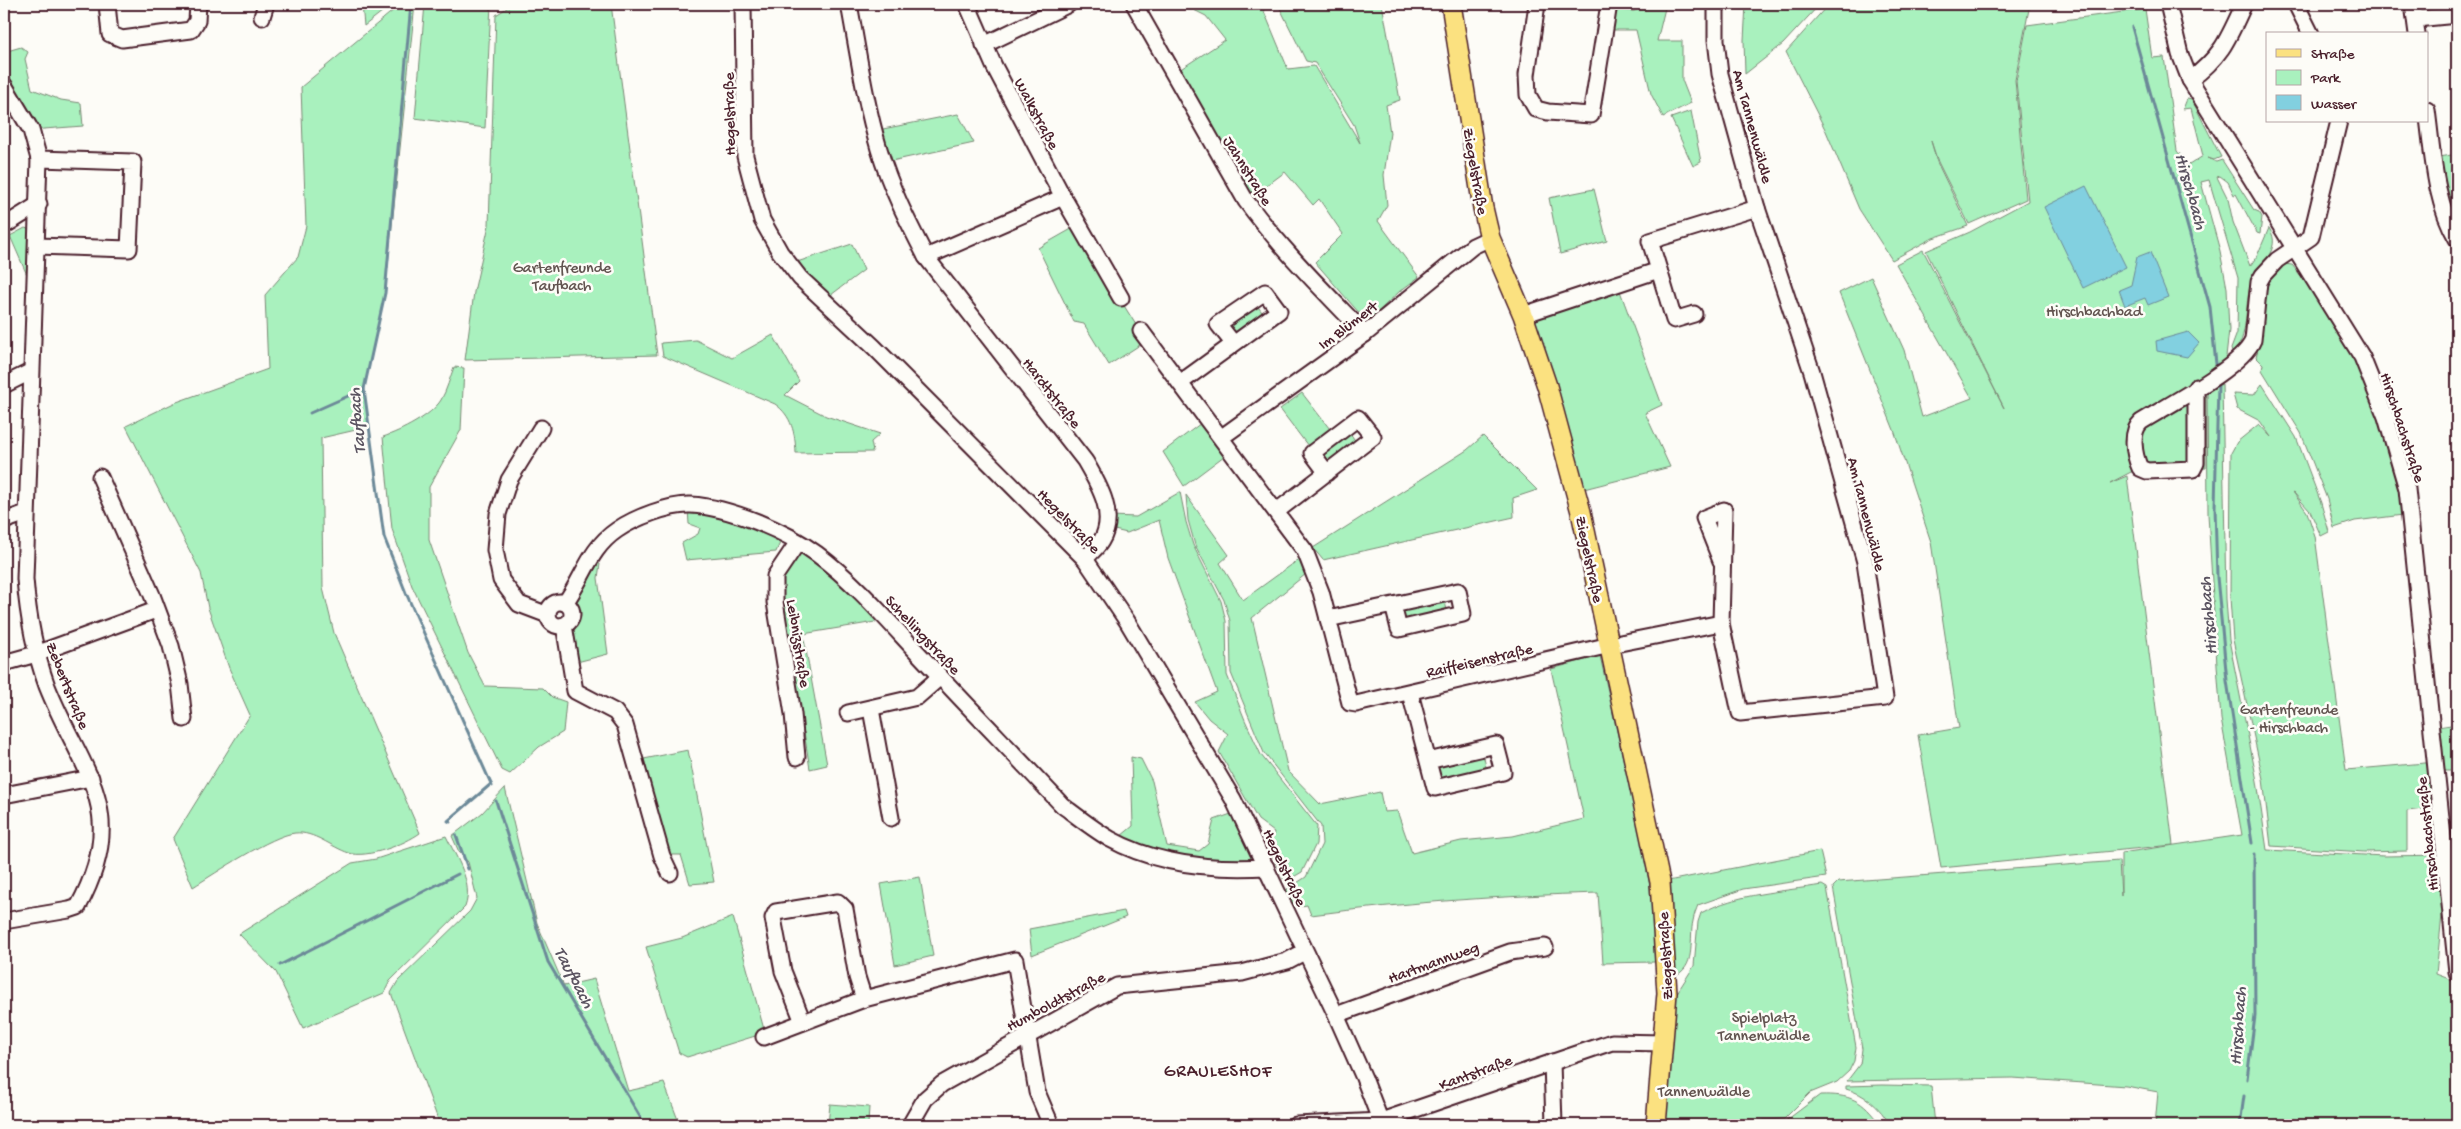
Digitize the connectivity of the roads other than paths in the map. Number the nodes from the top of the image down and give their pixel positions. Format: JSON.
{"nodes":[{"id":1,"x":107,"y":4,"type":"edge"},
{"id":2,"x":198,"y":4,"type":"edge"},
{"id":3,"x":743,"y":4,"type":"edge"},
{"id":4,"x":849,"y":4,"type":"edge"},
{"id":5,"x":967,"y":4,"type":"edge"},
{"id":6,"x":1069,"y":4,"type":"edge"},
{"id":7,"x":1134,"y":4,"type":"edge"},
{"id":8,"x":1451,"y":4,"type":"edge"},
{"id":9,"x":1537,"y":4,"type":"edge"},
{"id":10,"x":1609,"y":4,"type":"edge"},
{"id":11,"x":1716,"y":4,"type":"edge"},
{"id":12,"x":2168,"y":4,"type":"edge"},
{"id":13,"x":2244,"y":4,"type":"edge"},
{"id":14,"x":2296,"y":4,"type":"edge"},
{"id":15,"x":2413,"y":4,"type":"edge"},
{"id":16,"x":2457,"y":15,"type":"edge"},
{"id":17,"x":2416,"y":26,"type":"edge"},
{"id":18,"x":2310,"y":32,"type":"edge"},
{"id":19,"x":984,"y":45,"type":"junction"},
{"id":20,"x":2190,"y":80,"type":"junction"},
{"id":21,"x":4,"y":85,"type":"edge"},
{"id":22,"x":2428,"y":117,"type":"edge"},
{"id":23,"x":2339,"y":122,"type":"edge"},
{"id":24,"x":39,"y":159,"type":"junction"},
{"id":25,"x":1062,"y":197,"type":"junction"},
{"id":26,"x":39,"y":204,"type":"junction"},
{"id":27,"x":1757,"y":208,"type":"junction"},
{"id":28,"x":4,"y":226,"type":"edge"},
{"id":29,"x":1490,"y":238,"type":"junction"},
{"id":30,"x":2457,"y":239,"type":"edge"},
{"id":31,"x":37,"y":246,"type":"junction"},
{"id":32,"x":2294,"y":247,"type":"junction"},
{"id":33,"x":926,"y":257,"type":"junction"},
{"id":34,"x":1659,"y":270,"type":"junction"},
{"id":35,"x":1121,"y":298,"type":"dead end"},
{"id":36,"x":1694,"y":314,"type":"dead end"},
{"id":37,"x":1522,"y":315,"type":"junction"},
{"id":38,"x":1141,"y":332,"type":"dead end"},
{"id":39,"x":1365,"y":334,"type":"junction"},
{"id":40,"x":1233,"y":343,"type":"dead end"},
{"id":41,"x":30,"y":372,"type":"junction"},
{"id":42,"x":1180,"y":383,"type":"junction"},
{"id":43,"x":4,"y":385,"type":"edge"},
{"id":44,"x":2196,"y":387,"type":"junction"},
{"id":45,"x":541,"y":428,"type":"dead end"},
{"id":46,"x":1222,"y":437,"type":"junction"},
{"id":47,"x":1327,"y":472,"type":"dead end"},
{"id":48,"x":100,"y":477,"type":"dead end"},
{"id":49,"x":1277,"y":511,"type":"junction"},
{"id":50,"x":26,"y":513,"type":"junction"},
{"id":51,"x":4,"y":520,"type":"edge"},
{"id":52,"x":798,"y":542,"type":"junction"},
{"id":53,"x":1085,"y":558,"type":"junction"},
{"id":54,"x":1722,"y":561,"type":"dead end"},
{"id":55,"x":565,"y":603,"type":"junction"},
{"id":56,"x":1393,"y":605,"type":"dead end"},
{"id":57,"x":156,"y":610,"type":"junction"},
{"id":58,"x":548,"y":615,"type":"junction"},
{"id":59,"x":1328,"y":619,"type":"junction"},
{"id":60,"x":1720,"y":623,"type":"junction"},
{"id":61,"x":564,"y":625,"type":"junction"},
{"id":62,"x":1610,"y":645,"type":"junction"},
{"id":63,"x":36,"y":654,"type":"junction"},
{"id":64,"x":4,"y":663,"type":"edge"},
{"id":65,"x":940,"y":677,"type":"junction"},
{"id":66,"x":1410,"y":693,"type":"junction"},
{"id":67,"x":871,"y":710,"type":"junction"},
{"id":68,"x":848,"y":713,"type":"dead end"},
{"id":69,"x":184,"y":719,"type":"dead end"},
{"id":70,"x":797,"y":757,"type":"dead end"},
{"id":71,"x":1428,"y":761,"type":"junction"},
{"id":72,"x":91,"y":778,"type":"junction"},
{"id":73,"x":4,"y":795,"type":"edge"},
{"id":74,"x":891,"y":818,"type":"dead end"},
{"id":75,"x":1266,"y":867,"type":"junction"},
{"id":76,"x":670,"y":873,"type":"dead end"},
{"id":77,"x":4,"y":921,"type":"edge"},
{"id":78,"x":1545,"y":947,"type":"dead end"},
{"id":79,"x":1304,"y":952,"type":"junction"},
{"id":80,"x":2457,"y":972,"type":"edge"},
{"id":81,"x":864,"y":999,"type":"junction"},
{"id":82,"x":1336,"y":1015,"type":"junction"},
{"id":83,"x":802,"y":1022,"type":"junction"},
{"id":84,"x":1028,"y":1034,"type":"junction"},
{"id":85,"x":764,"y":1037,"type":"dead end"},
{"id":86,"x":1664,"y":1043,"type":"junction"},
{"id":87,"x":1552,"y":1062,"type":"junction"},
{"id":88,"x":1381,"y":1123,"type":"edge"},
{"id":89,"x":910,"y":1125,"type":"edge"},
{"id":90,"x":1051,"y":1125,"type":"edge"},
{"id":91,"x":1296,"y":1125,"type":"edge"},
{"id":92,"x":1554,"y":1125,"type":"edge"},
{"id":93,"x":1656,"y":1125,"type":"edge"}],
"edges":[{"from":1,"to":2,"type":"street"},
{"from":3,"to":53,"type":"street","name":"Hegelstraße"},
{"from":4,"to":33,"type":"street","name":"Hardtstraße"},
{"from":5,"to":19,"type":"street","name":"Walkstraße"},
{"from":6,"to":19,"type":"street"},
{"from":7,"to":39,"type":"street","name":"Jahnstraße"},
{"from":8,"to":29,"type":"main road","name":"Ziegelstraße"},
{"from":9,"to":10,"type":"street"},
{"from":11,"to":27,"type":"street","name":"Am Tannenwäldle"},
{"from":12,"to":20,"type":"street","name":"Hirschbachstraße"},
{"from":13,"to":20,"type":"street"},
{"from":14,"to":18,"type":"street"},
{"from":15,"to":17,"type":"street"},
{"from":16,"to":17,"type":"street"},
{"from":19,"to":25,"type":"street","name":"Walkstraße"},
{"from":20,"to":32,"type":"street","name":"Hirschbachstraße"},
{"from":21,"to":24,"type":"street","name":"Zebertstraße"},
{"from":22,"to":30,"type":"street"},
{"from":23,"to":32,"type":"street"},
{"from":24,"to":26,"type":"street","name":"Zebertstraße"},
{"from":24,"to":31,"type":"street"},
{"from":25,"to":33,"type":"street"},
{"from":25,"to":35,"type":"street","name":"Walkstraße"},
{"from":26,"to":28,"type":"street"},
{"from":26,"to":31,"type":"street","name":"Zebertstraße"},
{"from":27,"to":34,"type":"street"},
{"from":27,"to":60,"type":"street","name":"Am Tannenwäldle"},
{"from":29,"to":37,"type":"main road","name":"Ziegelstraße"},
{"from":29,"to":39,"type":"street","name":"Im Blümert"},
{"from":31,"to":41,"type":"street","name":"Zebertstraße"},
{"from":32,"to":44,"type":"street"},
{"from":32,"to":80,"type":"street","name":"Hirschbachstraße"},
{"from":33,"to":53,"type":"street","name":"Hardtstraße"},
{"from":34,"to":36,"type":"street"},
{"from":34,"to":37,"type":"street"},
{"from":37,"to":62,"type":"main road","name":"Ziegelstraße"},
{"from":38,"to":42,"type":"street"},
{"from":39,"to":46,"type":"street","name":"Im Blümert"},
{"from":40,"to":42,"type":"street"},
{"from":41,"to":43,"type":"street"},
{"from":41,"to":50,"type":"street","name":"Zebertstraße"},
{"from":42,"to":46,"type":"street"},
{"from":44,"to":44,"type":"street"},
{"from":45,"to":58,"type":"street"},
{"from":46,"to":49,"type":"street"},
{"from":47,"to":49,"type":"street"},
{"from":48,"to":57,"type":"street"},
{"from":49,"to":59,"type":"street"},
{"from":50,"to":51,"type":"street"},
{"from":50,"to":63,"type":"street","name":"Zebertstraße"},
{"from":52,"to":55,"type":"street","name":"Schellingstraße"},
{"from":52,"to":65,"type":"street","name":"Schellingstraße"},
{"from":52,"to":70,"type":"street","name":"Leibnizstraße"},
{"from":53,"to":75,"type":"street","name":"Hegelstraße"},
{"from":54,"to":60,"type":"street"},
{"from":55,"to":58,"type":"street","name":"Schellingstraße"},
{"from":55,"to":61,"type":"street"},
{"from":56,"to":59,"type":"street"},
{"from":57,"to":63,"type":"street"},
{"from":57,"to":69,"type":"street"},
{"from":58,"to":61,"type":"street"},
{"from":59,"to":66,"type":"street","name":"Raiffeisenstraße"},
{"from":60,"to":62,"type":"street"},
{"from":61,"to":76,"type":"street"},
{"from":62,"to":66,"type":"street","name":"Raiffeisenstraße"},
{"from":62,"to":86,"type":"main road","name":"Ziegelstraße"},
{"from":63,"to":64,"type":"street"},
{"from":63,"to":72,"type":"street","name":"Zebertstraße"},
{"from":65,"to":67,"type":"street"},
{"from":65,"to":75,"type":"street","name":"Schellingstraße"},
{"from":66,"to":71,"type":"street"},
{"from":67,"to":68,"type":"street"},
{"from":67,"to":74,"type":"street"},
{"from":71,"to":71,"type":"street"},
{"from":72,"to":73,"type":"street"},
{"from":72,"to":77,"type":"street","name":"Zebertstraße"},
{"from":75,"to":79,"type":"street","name":"Hegelstraße"},
{"from":78,"to":82,"type":"street","name":"Hartmannweg"},
{"from":79,"to":82,"type":"street","name":"Hegelstraße"},
{"from":79,"to":84,"type":"street","name":"Humboldtstraße"},
{"from":81,"to":83,"type":"street"},
{"from":81,"to":83,"type":"street"},
{"from":81,"to":84,"type":"street"},
{"from":82,"to":88,"type":"street","name":"Hegelstraße"},
{"from":83,"to":85,"type":"street"},
{"from":84,"to":89,"type":"street","name":"Humboldtstraße"},
{"from":84,"to":90,"type":"street"},
{"from":86,"to":87,"type":"street","name":"Kantstraße"},
{"from":86,"to":93,"type":"main road","name":"Ziegelstraße"},
{"from":87,"to":88,"type":"street","name":"Kantstraße"},
{"from":87,"to":92,"type":"street"},
{"from":88,"to":91,"type":"street","name":"Kantstraße"}]}
